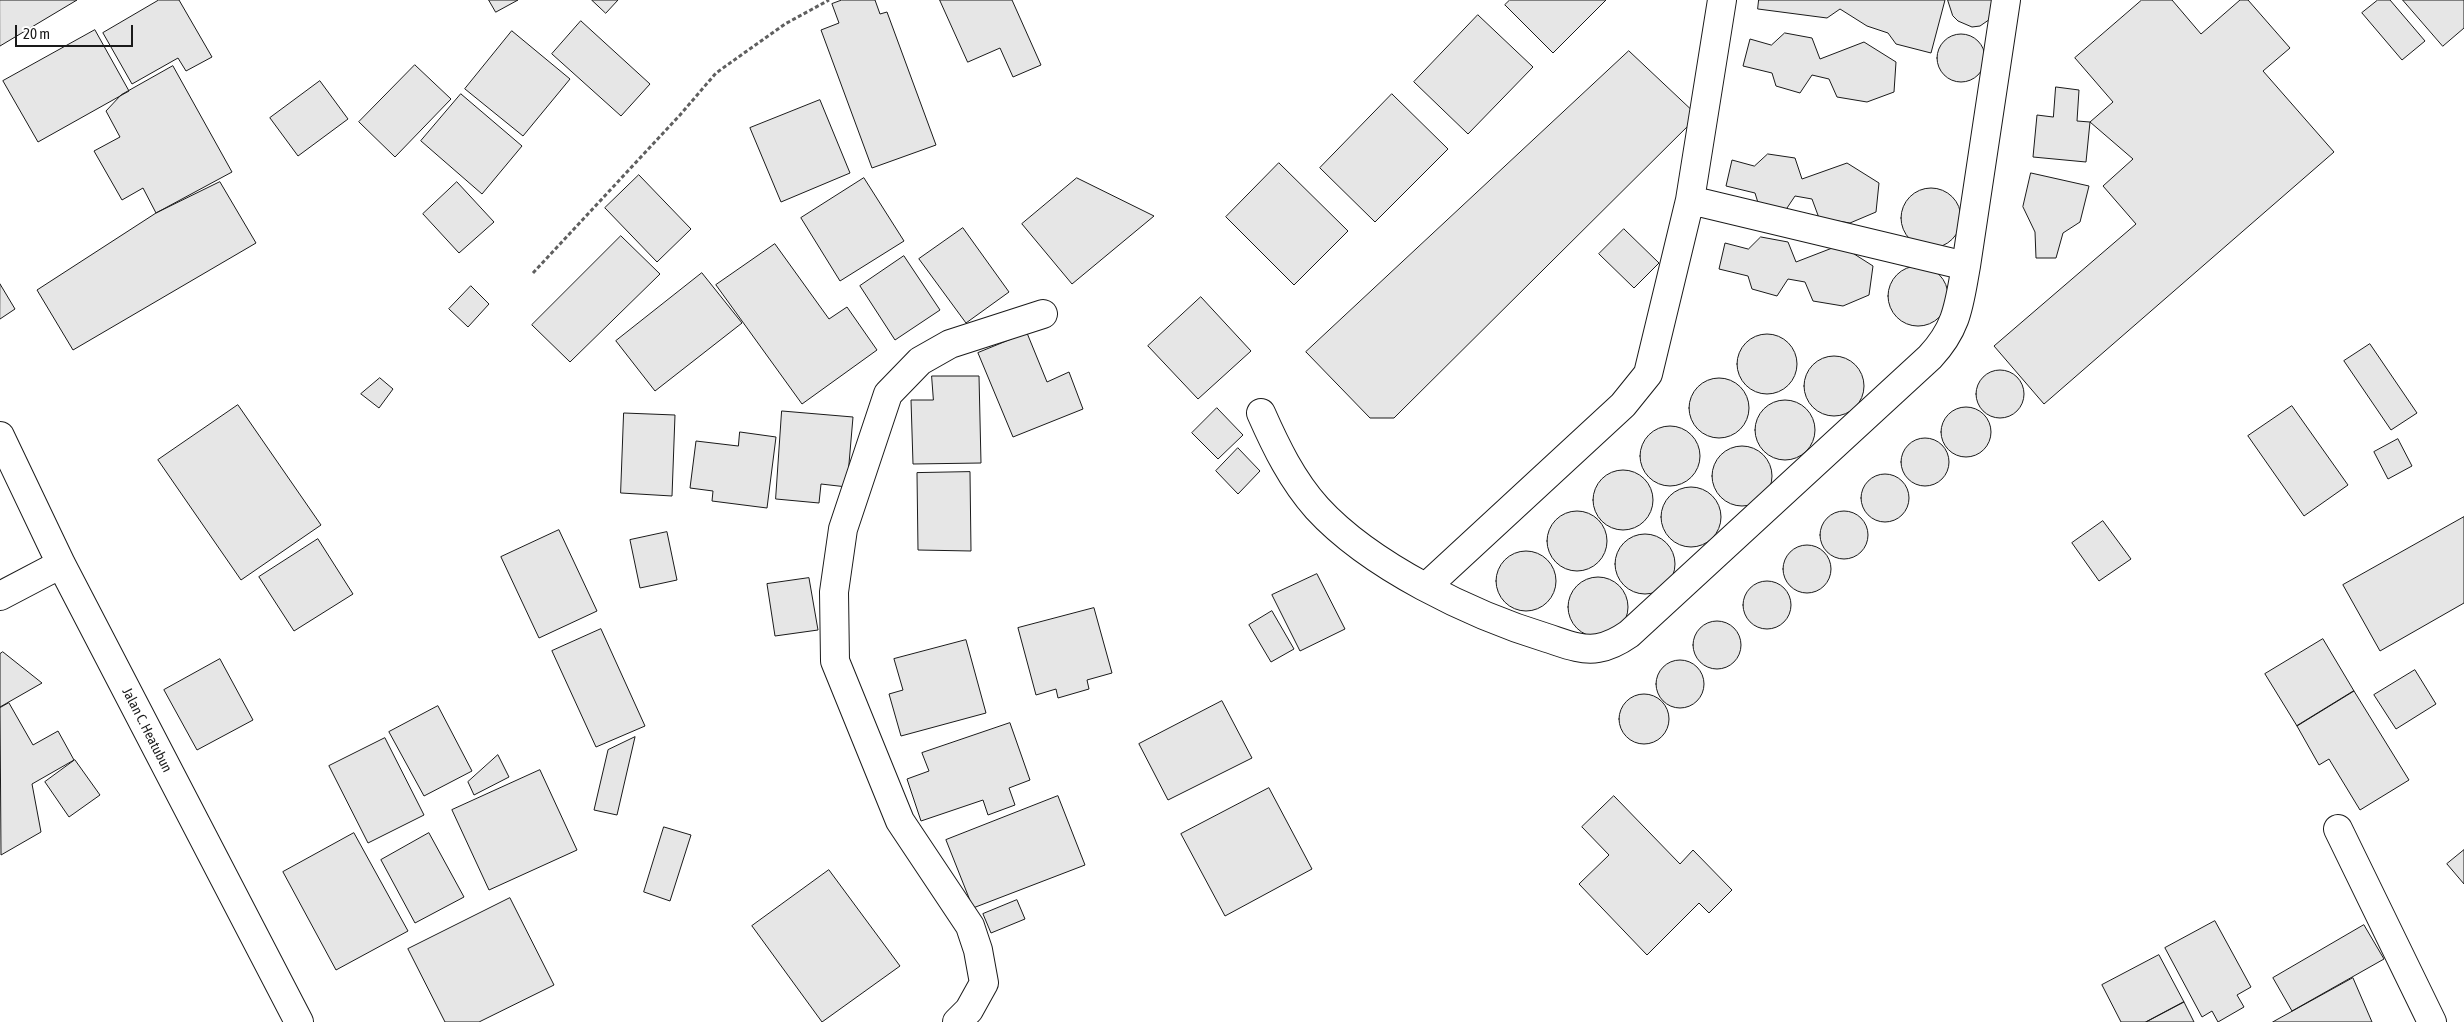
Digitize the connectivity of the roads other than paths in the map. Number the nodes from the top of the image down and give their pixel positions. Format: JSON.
{"nodes":[{"id":1,"x":1722,"y":0,"type":"edge"},
{"id":2,"x":2006,"y":0,"type":"edge"},
{"id":3,"x":1690,"y":200,"type":"junction"},
{"id":4,"x":1966,"y":266,"type":"junction"},
{"id":5,"x":1043,"y":314,"type":"dead end"},
{"id":6,"x":1261,"y":413,"type":"dead end"},
{"id":7,"x":0,"y":436,"type":"edge"},
{"id":8,"x":62,"y":564,"type":"junction"},
{"id":9,"x":1426,"y":587,"type":"junction"},
{"id":10,"x":0,"y":596,"type":"edge"},
{"id":11,"x":2338,"y":829,"type":"dead end"},
{"id":12,"x":299,"y":1022,"type":"edge"},
{"id":13,"x":956,"y":1022,"type":"edge"},
{"id":14,"x":2432,"y":1022,"type":"edge"}],
"edges":[{"from":1,"to":3,"type":"street"},
{"from":2,"to":4,"type":"street"},
{"from":3,"to":4,"type":"street"},
{"from":3,"to":9,"type":"street"},
{"from":4,"to":9,"type":"street"},
{"from":5,"to":13,"type":"street"},
{"from":6,"to":9,"type":"street"},
{"from":7,"to":8,"type":"street","name":"Jalan C. Heatubun"},
{"from":8,"to":10,"type":"street"},
{"from":8,"to":12,"type":"street","name":"Jalan C. Heatubun"},
{"from":11,"to":14,"type":"street"}]}
